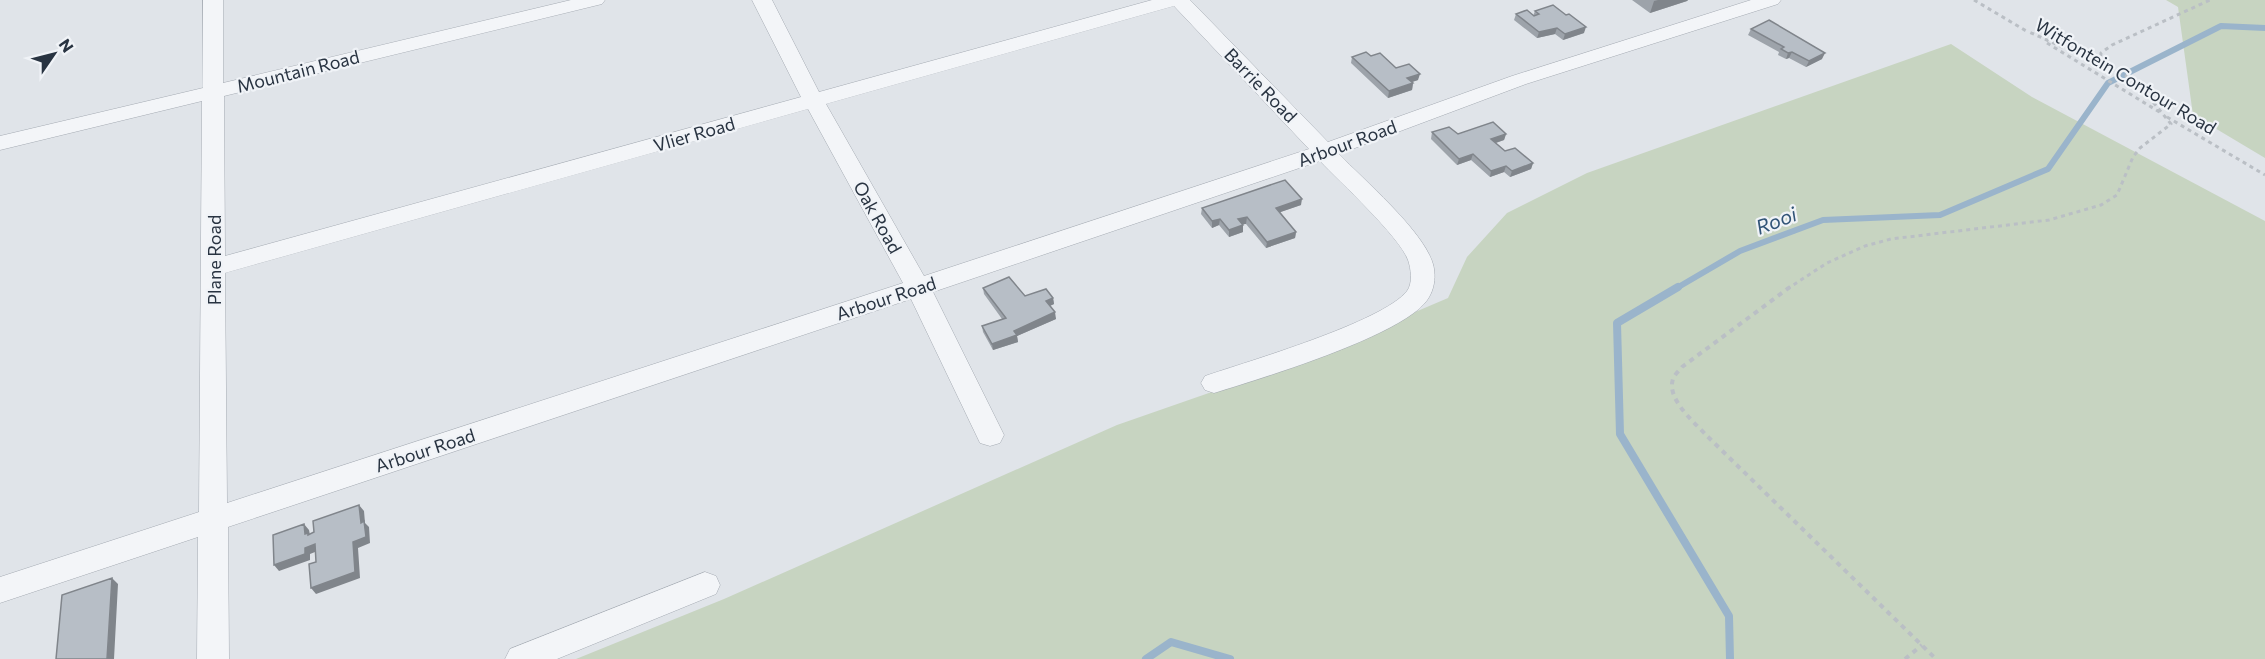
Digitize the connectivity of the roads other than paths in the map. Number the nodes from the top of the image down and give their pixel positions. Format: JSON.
{"nodes":[{"id":1,"x":213,"y":0,"type":"edge"},
{"id":2,"x":595,"y":0,"type":"edge"},
{"id":3,"x":762,"y":0,"type":"edge"},
{"id":4,"x":1174,"y":0,"type":"edge"},
{"id":5,"x":1179,"y":0,"type":"edge"},
{"id":6,"x":1771,"y":0,"type":"edge"},
{"id":7,"x":1722,"y":7,"type":"edge"},
{"id":8,"x":213,"y":92,"type":"junction"},
{"id":9,"x":813,"y":100,"type":"junction"},
{"id":10,"x":0,"y":143,"type":"edge"},
{"id":11,"x":1324,"y":151,"type":"junction"},
{"id":12,"x":214,"y":268,"type":"junction"},
{"id":13,"x":918,"y":287,"type":"junction"},
{"id":14,"x":1214,"y":383,"type":"dead end"},
{"id":15,"x":990,"y":435,"type":"dead end"},
{"id":16,"x":212,"y":520,"type":"junction"},
{"id":17,"x":705,"y":585,"type":"dead end"},
{"id":18,"x":0,"y":590,"type":"edge"},
{"id":19,"x":213,"y":659,"type":"edge"},
{"id":20,"x":521,"y":659,"type":"edge"}],
"edges":[{"from":1,"to":8,"type":"street","name":"Plane Road"},
{"from":2,"to":8,"type":"street","name":"Mountain Road"},
{"from":3,"to":9,"type":"street","name":"Oak Road"},
{"from":4,"to":9,"type":"street","name":"Vlier Road"},
{"from":5,"to":11,"type":"street","name":"Barrie Road"},
{"from":6,"to":7,"type":"street","name":"Arbour Road"},
{"from":7,"to":11,"type":"street","name":"Arbour Road"},
{"from":8,"to":10,"type":"street","name":"Mountain Road"},
{"from":8,"to":12,"type":"street","name":"Plane Road"},
{"from":9,"to":12,"type":"street","name":"Vlier Road"},
{"from":9,"to":13,"type":"street","name":"Oak Road"},
{"from":11,"to":13,"type":"street","name":"Arbour Road"},
{"from":11,"to":14,"type":"street","name":"Barrie Road"},
{"from":12,"to":16,"type":"street","name":"Plane Road"},
{"from":13,"to":15,"type":"street","name":"Oak Road"},
{"from":13,"to":16,"type":"street","name":"Arbour Road"},
{"from":16,"to":18,"type":"street","name":"Arbour Road"},
{"from":16,"to":19,"type":"street","name":"Plane Road"},
{"from":17,"to":20,"type":"street"}]}
